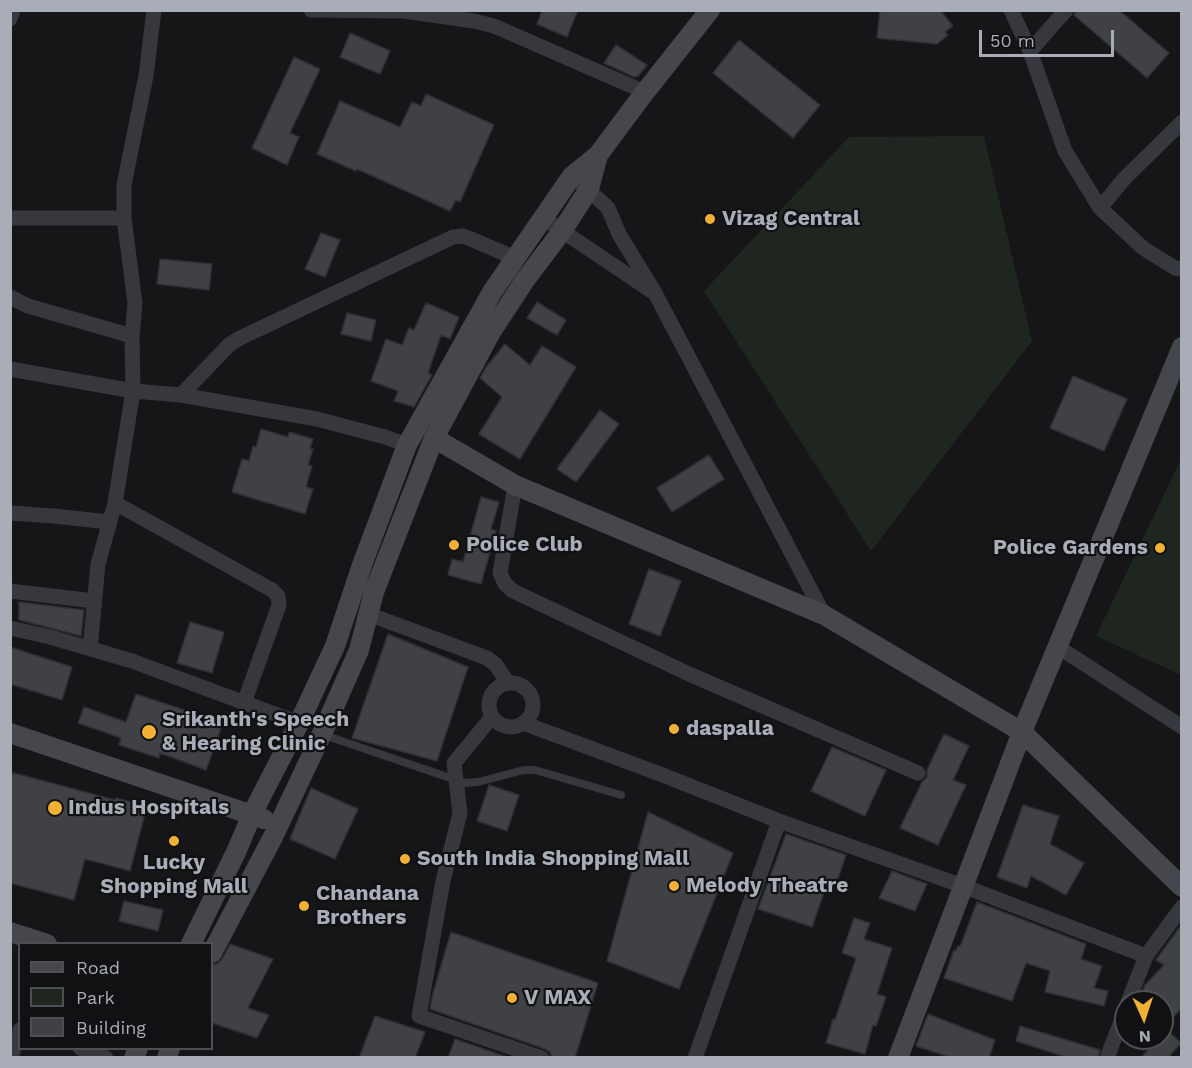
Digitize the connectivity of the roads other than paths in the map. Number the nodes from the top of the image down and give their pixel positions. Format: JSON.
{"nodes":[{"id":1,"x":13,"y":10,"type":"edge"},
{"id":2,"x":154,"y":10,"type":"edge"},
{"id":3,"x":311,"y":10,"type":"edge"},
{"id":4,"x":711,"y":10,"type":"edge"},
{"id":5,"x":1011,"y":10,"type":"edge"},
{"id":6,"x":1066,"y":10,"type":"edge"},
{"id":7,"x":10,"y":19,"type":"edge"},
{"id":8,"x":1030,"y":51,"type":"junction"},
{"id":9,"x":645,"y":92,"type":"junction"},
{"id":10,"x":1182,"y":122,"type":"edge"},
{"id":11,"x":598,"y":155,"type":"junction"},
{"id":12,"x":572,"y":176,"type":"junction"},
{"id":13,"x":590,"y":189,"type":"junction"},
{"id":14,"x":1100,"y":208,"type":"junction"},
{"id":15,"x":10,"y":218,"type":"edge"},
{"id":16,"x":124,"y":218,"type":"junction"},
{"id":17,"x":543,"y":218,"type":"junction"},
{"id":18,"x":562,"y":231,"type":"junction"},
{"id":19,"x":515,"y":258,"type":"junction"},
{"id":20,"x":1182,"y":269,"type":"edge"},
{"id":21,"x":655,"y":294,"type":"junction"},
{"id":22,"x":10,"y":297,"type":"edge"},
{"id":23,"x":132,"y":336,"type":"junction"},
{"id":24,"x":1182,"y":347,"type":"edge"},
{"id":25,"x":10,"y":369,"type":"edge"},
{"id":26,"x":133,"y":391,"type":"junction"},
{"id":27,"x":181,"y":395,"type":"junction"},
{"id":28,"x":434,"y":438,"type":"junction"},
{"id":29,"x":407,"y":445,"type":"junction"},
{"id":30,"x":515,"y":484,"type":"junction"},
{"id":31,"x":115,"y":503,"type":"junction"},
{"id":32,"x":10,"y":513,"type":"edge"},
{"id":33,"x":109,"y":522,"type":"junction"},
{"id":34,"x":10,"y":591,"type":"edge"},
{"id":35,"x":94,"y":601,"type":"junction"},
{"id":36,"x":368,"y":614,"type":"junction"},
{"id":37,"x":824,"y":615,"type":"junction"},
{"id":38,"x":10,"y":628,"type":"edge"},
{"id":39,"x":1058,"y":647,"type":"junction"},
{"id":40,"x":90,"y":649,"type":"junction"},
{"id":41,"x":508,"y":683,"type":"junction"},
{"id":42,"x":244,"y":703,"type":"junction"},
{"id":43,"x":492,"y":717,"type":"junction"},
{"id":44,"x":299,"y":723,"type":"junction"},
{"id":45,"x":523,"y":723,"type":"junction"},
{"id":46,"x":1182,"y":727,"type":"edge"},
{"id":47,"x":1022,"y":732,"type":"junction"},
{"id":48,"x":10,"y":733,"type":"edge"},
{"id":49,"x":322,"y":734,"type":"junction"},
{"id":50,"x":918,"y":773,"type":"dead end"},
{"id":51,"x":456,"y":781,"type":"junction"},
{"id":52,"x":621,"y":795,"type":"dead end"},
{"id":53,"x":252,"y":814,"type":"junction"},
{"id":54,"x":779,"y":821,"type":"junction"},
{"id":55,"x":278,"y":826,"type":"junction"},
{"id":56,"x":244,"y":834,"type":"junction"},
{"id":57,"x":269,"y":845,"type":"junction"},
{"id":58,"x":963,"y":886,"type":"junction"},
{"id":59,"x":1182,"y":887,"type":"edge"},
{"id":60,"x":1182,"y":907,"type":"edge"},
{"id":61,"x":10,"y":932,"type":"edge"},
{"id":62,"x":41,"y":942,"type":"edge"},
{"id":63,"x":192,"y":942,"type":"edge"},
{"id":64,"x":213,"y":952,"type":"edge"},
{"id":65,"x":1146,"y":956,"type":"junction"},
{"id":66,"x":1133,"y":990,"type":"edge"},
{"id":67,"x":18,"y":1035,"type":"edge"},
{"id":68,"x":1114,"y":1040,"type":"edge"},
{"id":69,"x":85,"y":1050,"type":"edge"},
{"id":70,"x":11,"y":1058,"type":"edge"},
{"id":71,"x":106,"y":1058,"type":"edge"},
{"id":72,"x":542,"y":1058,"type":"edge"},
{"id":73,"x":695,"y":1058,"type":"edge"},
{"id":74,"x":898,"y":1058,"type":"edge"},
{"id":75,"x":1107,"y":1058,"type":"edge"}],
"edges":[{"from":1,"to":7,"type":"street"},
{"from":2,"to":16,"type":"street"},
{"from":3,"to":9,"type":"street"},
{"from":4,"to":9,"type":"main road"},
{"from":5,"to":8,"type":"street"},
{"from":6,"to":8,"type":"street"},
{"from":8,"to":14,"type":"street"},
{"from":9,"to":11,"type":"main road"},
{"from":10,"to":14,"type":"street"},
{"from":11,"to":12,"type":"main road"},
{"from":11,"to":13,"type":"main road"},
{"from":12,"to":13,"type":"street"},
{"from":12,"to":17,"type":"main road"},
{"from":13,"to":18,"type":"main road"},
{"from":13,"to":21,"type":"street"},
{"from":14,"to":20,"type":"street"},
{"from":15,"to":16,"type":"street"},
{"from":16,"to":23,"type":"street"},
{"from":17,"to":18,"type":"street"},
{"from":17,"to":19,"type":"main road"},
{"from":18,"to":21,"type":"street"},
{"from":18,"to":28,"type":"main road"},
{"from":19,"to":27,"type":"street"},
{"from":19,"to":29,"type":"main road"},
{"from":21,"to":37,"type":"street"},
{"from":22,"to":23,"type":"street"},
{"from":23,"to":26,"type":"street"},
{"from":24,"to":39,"type":"main road"},
{"from":25,"to":26,"type":"street"},
{"from":26,"to":27,"type":"street"},
{"from":26,"to":31,"type":"street"},
{"from":27,"to":29,"type":"street"},
{"from":28,"to":30,"type":"main road"},
{"from":28,"to":36,"type":"main road"},
{"from":29,"to":44,"type":"main road"},
{"from":30,"to":37,"type":"main road"},
{"from":30,"to":50,"type":"street"},
{"from":31,"to":33,"type":"street"},
{"from":31,"to":42,"type":"street"},
{"from":32,"to":33,"type":"street"},
{"from":33,"to":35,"type":"street"},
{"from":34,"to":35,"type":"street"},
{"from":35,"to":40,"type":"street"},
{"from":36,"to":41,"type":"street"},
{"from":36,"to":49,"type":"main road"},
{"from":37,"to":47,"type":"main road"},
{"from":38,"to":40,"type":"street"},
{"from":39,"to":46,"type":"street"},
{"from":39,"to":47,"type":"main road"},
{"from":40,"to":42,"type":"street"},
{"from":41,"to":43,"type":"street"},
{"from":41,"to":45,"type":"street"},
{"from":42,"to":44,"type":"street"},
{"from":43,"to":45,"type":"street"},
{"from":43,"to":51,"type":"street"},
{"from":44,"to":53,"type":"main road"},
{"from":45,"to":54,"type":"street"},
{"from":47,"to":58,"type":"main road"},
{"from":47,"to":59,"type":"main road"},
{"from":48,"to":53,"type":"main road"},
{"from":49,"to":51,"type":"lane"},
{"from":49,"to":55,"type":"main road"},
{"from":51,"to":52,"type":"lane"},
{"from":51,"to":72,"type":"street"},
{"from":53,"to":55,"type":"main road"},
{"from":53,"to":56,"type":"main road"},
{"from":54,"to":58,"type":"street"},
{"from":54,"to":73,"type":"street"},
{"from":55,"to":57,"type":"main road"},
{"from":56,"to":57,"type":"main road"},
{"from":56,"to":63,"type":"main road"},
{"from":57,"to":64,"type":"main road"},
{"from":58,"to":65,"type":"street"},
{"from":58,"to":74,"type":"main road"},
{"from":60,"to":65,"type":"street"},
{"from":61,"to":62,"type":"main road"},
{"from":65,"to":66,"type":"street"},
{"from":67,"to":70,"type":"street"},
{"from":68,"to":75,"type":"street"},
{"from":69,"to":71,"type":"street"}]}
